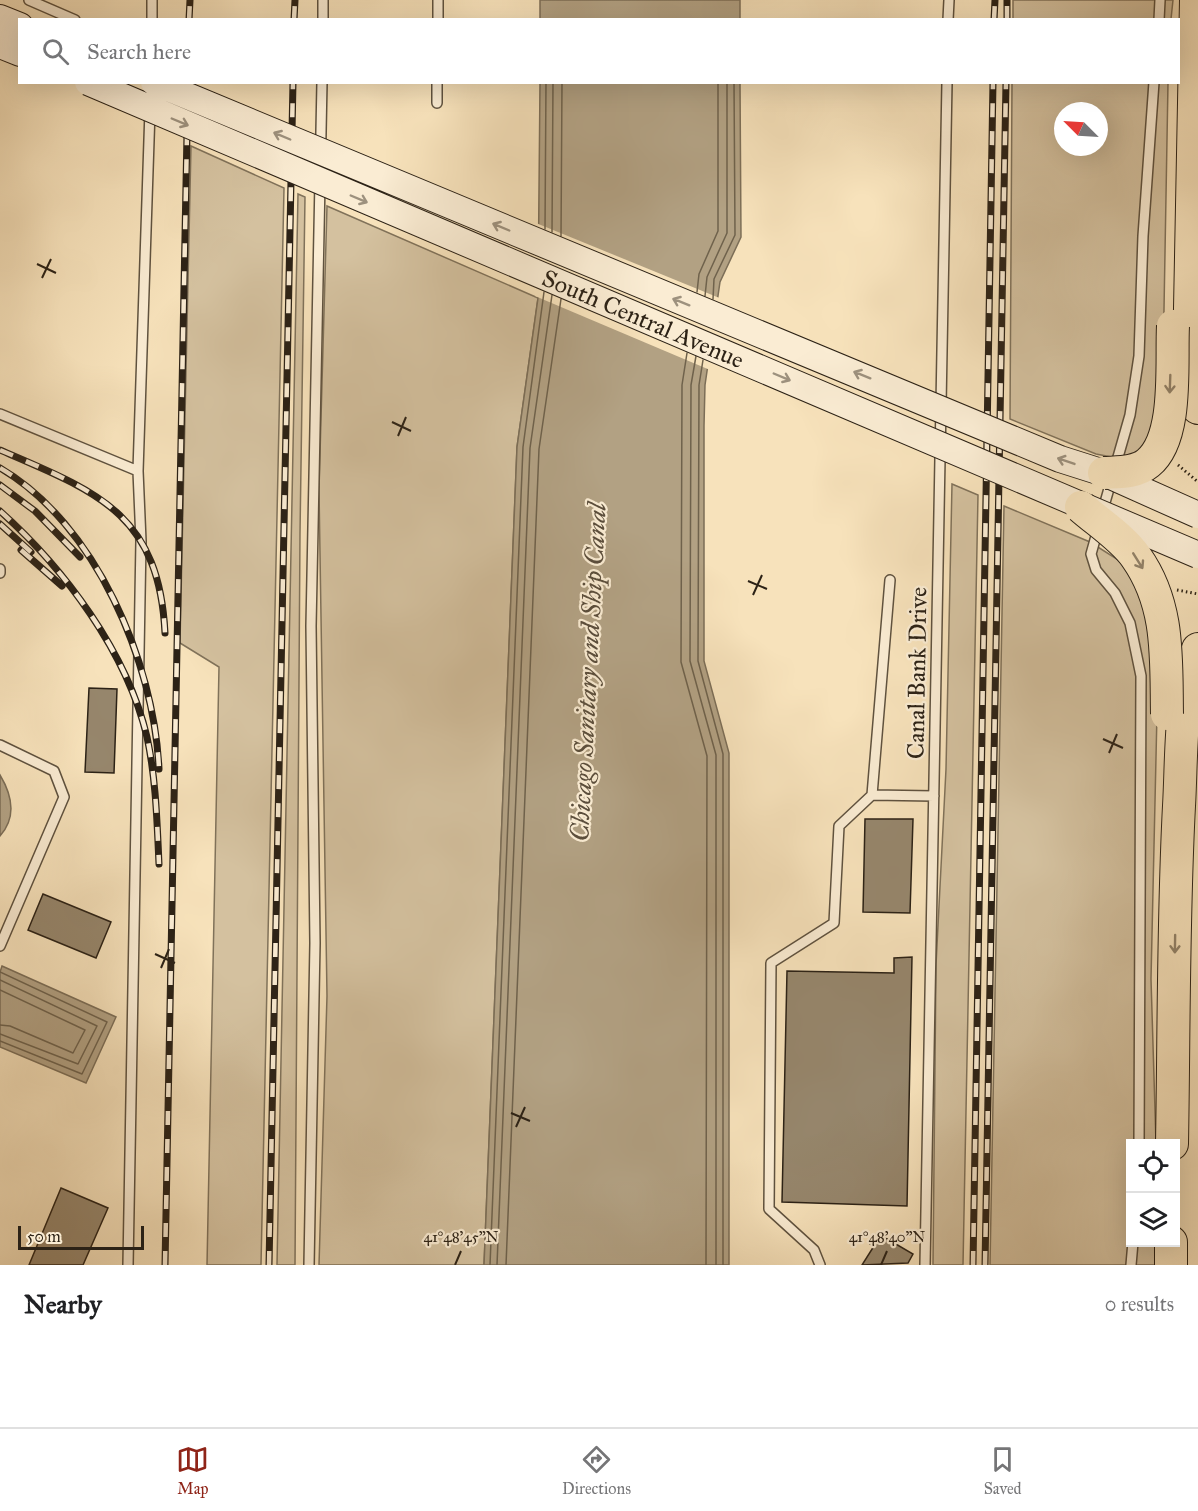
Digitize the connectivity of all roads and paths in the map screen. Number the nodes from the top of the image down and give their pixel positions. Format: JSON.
{"nodes":[{"id":1,"x":29,"y":0,"type":"edge"},
{"id":2,"x":152,"y":0,"type":"edge"},
{"id":3,"x":323,"y":0,"type":"edge"},
{"id":4,"x":438,"y":0,"type":"edge"},
{"id":5,"x":949,"y":0,"type":"edge"},
{"id":6,"x":1160,"y":0,"type":"edge"},
{"id":7,"x":1196,"y":0,"type":"edge"},
{"id":8,"x":0,"y":18,"type":"edge"},
{"id":9,"x":70,"y":18,"type":"edge"},
{"id":10,"x":152,"y":18,"type":"edge"},
{"id":11,"x":323,"y":18,"type":"edge"},
{"id":12,"x":438,"y":18,"type":"edge"},
{"id":13,"x":948,"y":18,"type":"edge"},
{"id":14,"x":1159,"y":18,"type":"edge"},
{"id":15,"x":18,"y":25,"type":"edge"},
{"id":16,"x":0,"y":45,"type":"edge"},
{"id":17,"x":18,"y":52,"type":"edge"},
{"id":18,"x":92,"y":84,"type":"edge"},
{"id":19,"x":152,"y":84,"type":"edge"},
{"id":20,"x":157,"y":84,"type":"edge"},
{"id":21,"x":322,"y":84,"type":"edge"},
{"id":22,"x":437,"y":84,"type":"edge"},
{"id":23,"x":947,"y":84,"type":"edge"},
{"id":24,"x":1154,"y":84,"type":"edge"},
{"id":25,"x":437,"y":103,"type":"dead end"},
{"id":26,"x":1181,"y":326,"type":"junction"},
{"id":27,"x":1198,"y":408,"type":"edge"},
{"id":28,"x":0,"y":414,"type":"edge"},
{"id":29,"x":1178,"y":465,"type":"dead end"},
{"id":30,"x":138,"y":471,"type":"junction"},
{"id":31,"x":1104,"y":473,"type":"junction"},
{"id":32,"x":1198,"y":482,"type":"edge"},
{"id":33,"x":1081,"y":507,"type":"junction"},
{"id":34,"x":1198,"y":515,"type":"edge"},
{"id":35,"x":1198,"y":555,"type":"edge"},
{"id":36,"x":890,"y":580,"type":"dead end"},
{"id":37,"x":1173,"y":589,"type":"dead end"},
{"id":38,"x":1198,"y":594,"type":"edge"},
{"id":39,"x":1198,"y":649,"type":"edge"},
{"id":40,"x":1175,"y":714,"type":"junction"},
{"id":41,"x":0,"y":745,"type":"edge"},
{"id":42,"x":872,"y":795,"type":"junction"},
{"id":43,"x":934,"y":796,"type":"junction"},
{"id":44,"x":0,"y":946,"type":"edge"},
{"id":45,"x":1138,"y":1139,"type":"edge"},
{"id":46,"x":1173,"y":1139,"type":"edge"},
{"id":47,"x":1133,"y":1247,"type":"edge"},
{"id":48,"x":1171,"y":1247,"type":"edge"},
{"id":49,"x":128,"y":1265,"type":"edge"},
{"id":50,"x":309,"y":1265,"type":"edge"},
{"id":51,"x":820,"y":1265,"type":"edge"},
{"id":52,"x":926,"y":1265,"type":"edge"},
{"id":53,"x":1131,"y":1265,"type":"edge"},
{"id":54,"x":1171,"y":1265,"type":"edge"}],
"edges":[{"from":1,"to":9,"type":"lane"},
{"from":2,"to":10,"type":"lane"},
{"from":3,"to":11,"type":"lane"},
{"from":4,"to":12,"type":"lane"},
{"from":5,"to":13,"type":"lane"},
{"from":6,"to":14,"type":"lane"},
{"from":7,"to":26,"type":"highway"},
{"from":8,"to":15,"type":"main road"},
{"from":16,"to":17,"type":"main road"},
{"from":18,"to":33,"type":"main road","name":"South Central Avenue","one_way":true,"bridge":true},
{"from":19,"to":30,"type":"lane"},
{"from":31,"to":20,"type":"main road","name":"South Central Avenue","one_way":true,"bridge":true},
{"from":21,"to":50,"type":"lane"},
{"from":22,"to":25,"type":"lane"},
{"from":23,"to":43,"type":"lane","name":"Canal Bank Drive"},
{"from":24,"to":45,"type":"lane"},
{"from":26,"to":27,"type":"highway"},
{"from":26,"to":31,"type":"highway","one_way":true,"bridge":true},
{"from":28,"to":30,"type":"lane"},
{"from":29,"to":32,"type":"path"},
{"from":30,"to":49,"type":"lane"},
{"from":31,"to":34,"type":"main road","name":"South Central Avenue","bridge":true},
{"from":33,"to":35,"type":"main road","name":"South Central Avenue","bridge":true},
{"from":33,"to":40,"type":"highway","one_way":true,"bridge":true},
{"from":36,"to":42,"type":"lane"},
{"from":37,"to":38,"type":"path"},
{"from":39,"to":40,"type":"highway"},
{"from":40,"to":46,"type":"highway","one_way":true},
{"from":41,"to":44,"type":"lane"},
{"from":42,"to":43,"type":"lane"},
{"from":42,"to":51,"type":"lane"},
{"from":43,"to":52,"type":"lane","name":"Canal Bank Drive"},
{"from":47,"to":53,"type":"lane"},
{"from":48,"to":54,"type":"highway"}]}
